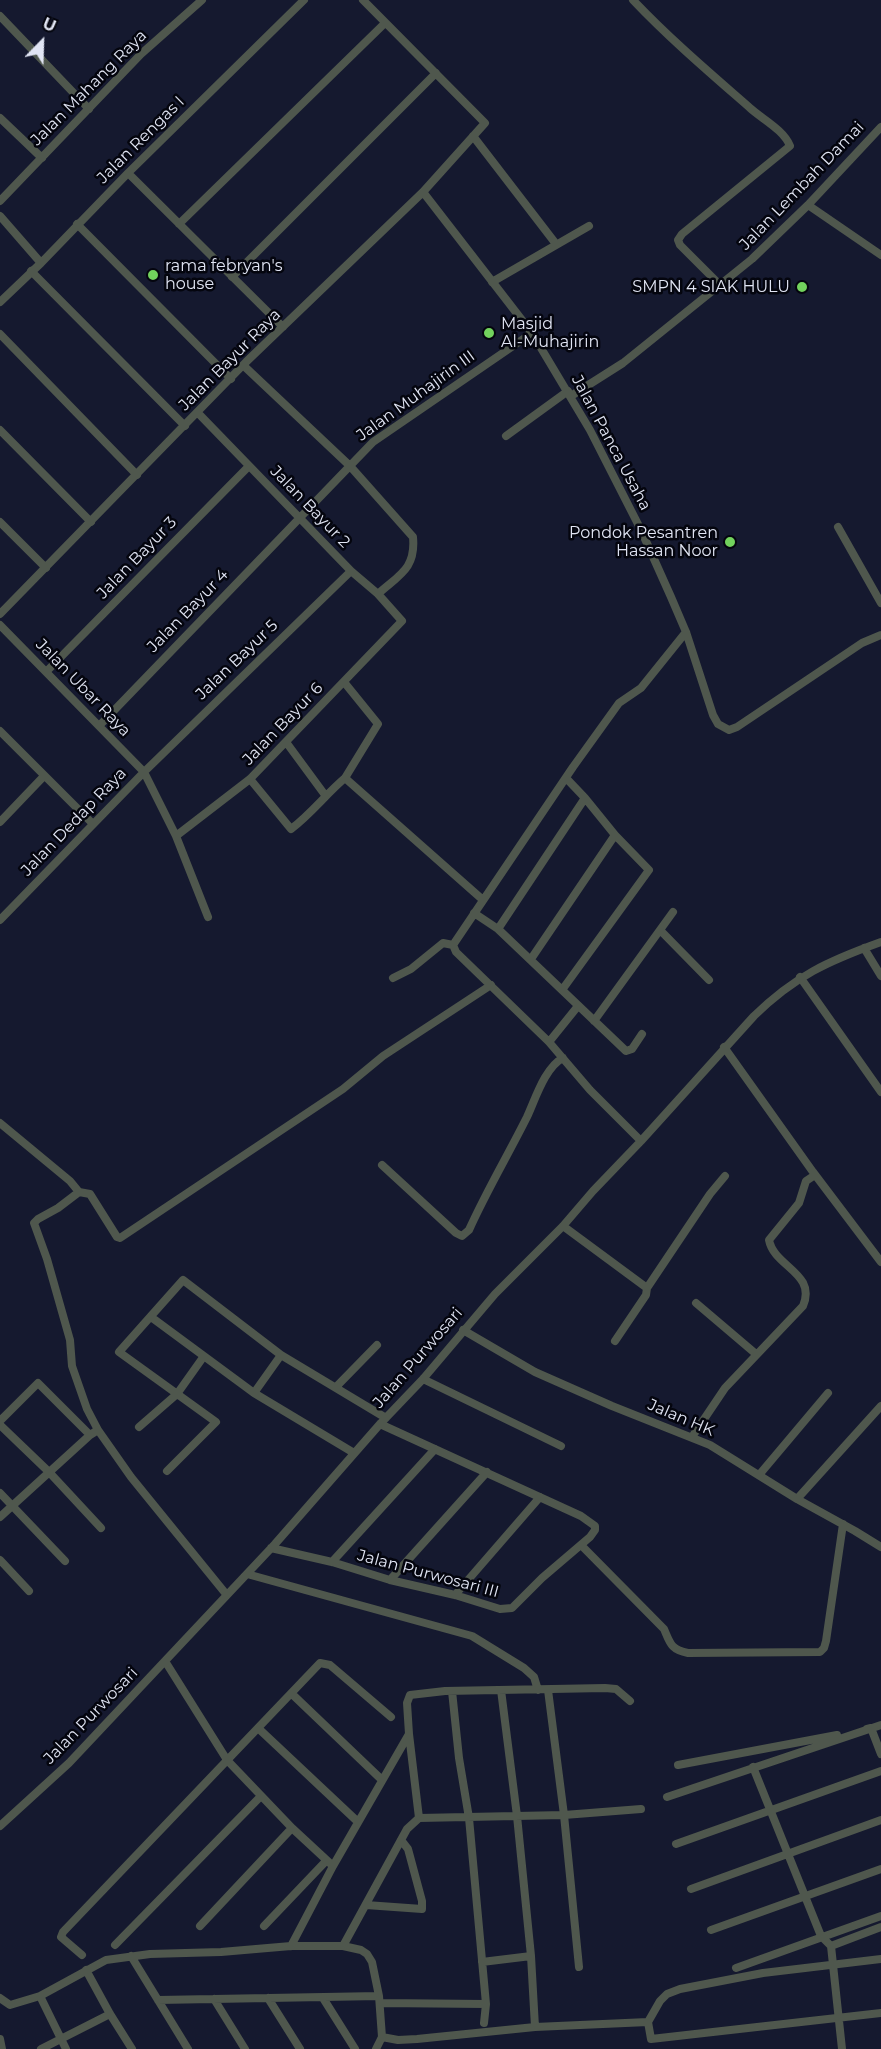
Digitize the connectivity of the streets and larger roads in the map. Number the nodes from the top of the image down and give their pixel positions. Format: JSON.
{"nodes":[{"id":1,"x":304,"y":0,"type":"edge"},
{"id":2,"x":363,"y":0,"type":"edge"},
{"id":3,"x":633,"y":0,"type":"edge"},
{"id":4,"x":199,"y":1,"type":"edge"},
{"id":5,"x":0,"y":16,"type":"edge"},
{"id":6,"x":385,"y":23,"type":"junction"},
{"id":7,"x":436,"y":73,"type":"junction"},
{"id":8,"x":89,"y":110,"type":"junction"},
{"id":9,"x":0,"y":118,"type":"edge"},
{"id":10,"x":881,"y":127,"type":"edge"},
{"id":11,"x":473,"y":136,"type":"junction"},
{"id":12,"x":42,"y":158,"type":"junction"},
{"id":13,"x":128,"y":173,"type":"junction"},
{"id":14,"x":423,"y":192,"type":"junction"},
{"id":15,"x":0,"y":201,"type":"edge"},
{"id":16,"x":808,"y":205,"type":"junction"},
{"id":17,"x":0,"y":216,"type":"edge"},
{"id":18,"x":179,"y":224,"type":"junction"},
{"id":19,"x":77,"y":225,"type":"junction"},
{"id":20,"x":589,"y":226,"type":"dead end"},
{"id":21,"x":556,"y":244,"type":"junction"},
{"id":22,"x":881,"y":255,"type":"edge"},
{"id":23,"x":41,"y":263,"type":"junction"},
{"id":24,"x":31,"y":271,"type":"junction"},
{"id":25,"x":232,"y":277,"type":"junction"},
{"id":26,"x":492,"y":282,"type":"junction"},
{"id":27,"x":721,"y":286,"type":"junction"},
{"id":28,"x":0,"y":302,"type":"edge"},
{"id":29,"x":283,"y":327,"type":"junction"},
{"id":30,"x":532,"y":333,"type":"junction"},
{"id":31,"x":0,"y":334,"type":"edge"},
{"id":32,"x":244,"y":366,"type":"junction"},
{"id":33,"x":231,"y":379,"type":"junction"},
{"id":34,"x":570,"y":394,"type":"junction"},
{"id":35,"x":198,"y":413,"type":"junction"},
{"id":36,"x":185,"y":426,"type":"junction"},
{"id":37,"x":0,"y":430,"type":"edge"},
{"id":38,"x":506,"y":436,"type":"dead end"},
{"id":39,"x":249,"y":466,"type":"junction"},
{"id":40,"x":350,"y":466,"type":"junction"},
{"id":41,"x":137,"y":475,"type":"junction"},
{"id":42,"x":300,"y":517,"type":"junction"},
{"id":43,"x":0,"y":522,"type":"edge"},
{"id":44,"x":91,"y":522,"type":"junction"},
{"id":45,"x":838,"y":527,"type":"dead end"},
{"id":46,"x":46,"y":568,"type":"junction"},
{"id":47,"x":351,"y":571,"type":"junction"},
{"id":48,"x":378,"y":594,"type":"junction"},
{"id":49,"x":881,"y":603,"type":"edge"},
{"id":50,"x":0,"y":614,"type":"edge"},
{"id":51,"x":402,"y":621,"type":"joint"},
{"id":52,"x":0,"y":625,"type":"edge"},
{"id":53,"x":686,"y":632,"type":"junction"},
{"id":54,"x":881,"y":635,"type":"edge"},
{"id":55,"x":46,"y":672,"type":"junction"},
{"id":56,"x":344,"y":682,"type":"junction"},
{"id":57,"x":99,"y":726,"type":"junction"},
{"id":58,"x":0,"y":731,"type":"edge"},
{"id":59,"x":286,"y":742,"type":"junction"},
{"id":60,"x":144,"y":772,"type":"junction"},
{"id":61,"x":44,"y":776,"type":"junction"},
{"id":62,"x":345,"y":778,"type":"junction"},
{"id":63,"x":566,"y":778,"type":"junction"},
{"id":64,"x":250,"y":779,"type":"junction"},
{"id":65,"x":325,"y":795,"type":"junction"},
{"id":66,"x":585,"y":798,"type":"junction"},
{"id":67,"x":0,"y":822,"type":"edge"},
{"id":68,"x":93,"y":824,"type":"junction"},
{"id":69,"x":615,"y":835,"type":"junction"},
{"id":70,"x":176,"y":836,"type":"junction"},
{"id":71,"x":483,"y":900,"type":"junction"},
{"id":72,"x":673,"y":912,"type":"dead end"},
{"id":73,"x":474,"y":913,"type":"junction"},
{"id":74,"x":208,"y":917,"type":"dead end"},
{"id":75,"x":0,"y":920,"type":"edge"},
{"id":76,"x":498,"y":929,"type":"junction"},
{"id":77,"x":660,"y":930,"type":"junction"},
{"id":78,"x":881,"y":942,"type":"edge"},
{"id":79,"x":453,"y":945,"type":"junction"},
{"id":80,"x":864,"y":948,"type":"junction"},
{"id":81,"x":531,"y":959,"type":"junction"},
{"id":82,"x":881,"y":976,"type":"edge"},
{"id":83,"x":800,"y":977,"type":"junction"},
{"id":84,"x":393,"y":978,"type":"dead end"},
{"id":85,"x":708,"y":980,"type":"dead end"},
{"id":86,"x":491,"y":985,"type":"junction"},
{"id":87,"x":562,"y":990,"type":"junction"},
{"id":88,"x":578,"y":1006,"type":"junction"},
{"id":89,"x":594,"y":1021,"type":"junction"},
{"id":90,"x":642,"y":1034,"type":"dead end"},
{"id":91,"x":549,"y":1042,"type":"junction"},
{"id":92,"x":724,"y":1047,"type":"junction"},
{"id":93,"x":563,"y":1058,"type":"junction"},
{"id":94,"x":881,"y":1092,"type":"edge"},
{"id":95,"x":0,"y":1124,"type":"edge"},
{"id":96,"x":641,"y":1141,"type":"junction"},
{"id":97,"x":382,"y":1165,"type":"dead end"},
{"id":98,"x":815,"y":1175,"type":"junction"},
{"id":99,"x":725,"y":1176,"type":"dead end"},
{"id":100,"x":79,"y":1192,"type":"junction"},
{"id":101,"x":563,"y":1226,"type":"junction"},
{"id":102,"x":881,"y":1262,"type":"edge"},
{"id":103,"x":647,"y":1288,"type":"junction"},
{"id":104,"x":696,"y":1302,"type":"dead end"},
{"id":105,"x":151,"y":1317,"type":"junction"},
{"id":106,"x":463,"y":1330,"type":"junction"},
{"id":107,"x":615,"y":1341,"type":"dead end"},
{"id":108,"x":377,"y":1345,"type":"dead end"},
{"id":109,"x":756,"y":1354,"type":"junction"},
{"id":110,"x":281,"y":1355,"type":"junction"},
{"id":111,"x":204,"y":1356,"type":"junction"},
{"id":112,"x":423,"y":1379,"type":"junction"},
{"id":113,"x":336,"y":1387,"type":"junction"},
{"id":114,"x":254,"y":1393,"type":"junction"},
{"id":115,"x":828,"y":1393,"type":"dead end"},
{"id":116,"x":177,"y":1394,"type":"junction"},
{"id":117,"x":881,"y":1406,"type":"edge"},
{"id":118,"x":383,"y":1421,"type":"junction"},
{"id":119,"x":0,"y":1423,"type":"edge"},
{"id":120,"x":139,"y":1427,"type":"dead end"},
{"id":121,"x":94,"y":1433,"type":"junction"},
{"id":122,"x":692,"y":1437,"type":"junction"},
{"id":123,"x":561,"y":1446,"type":"dead end"},
{"id":124,"x":435,"y":1449,"type":"junction"},
{"id":125,"x":354,"y":1453,"type":"junction"},
{"id":126,"x":167,"y":1471,"type":"dead end"},
{"id":127,"x":49,"y":1472,"type":"junction"},
{"id":128,"x":487,"y":1472,"type":"junction"},
{"id":129,"x":759,"y":1475,"type":"junction"},
{"id":130,"x":0,"y":1493,"type":"edge"},
{"id":131,"x":540,"y":1497,"type":"junction"},
{"id":132,"x":797,"y":1499,"type":"junction"},
{"id":133,"x":12,"y":1505,"type":"junction"},
{"id":134,"x":0,"y":1517,"type":"edge"},
{"id":135,"x":843,"y":1524,"type":"junction"},
{"id":136,"x":101,"y":1528,"type":"dead end"},
{"id":137,"x":581,"y":1545,"type":"junction"},
{"id":138,"x":881,"y":1547,"type":"edge"},
{"id":139,"x":271,"y":1548,"type":"junction"},
{"id":140,"x":0,"y":1560,"type":"edge"},
{"id":141,"x":65,"y":1561,"type":"dead end"},
{"id":142,"x":332,"y":1563,"type":"junction"},
{"id":143,"x":247,"y":1574,"type":"junction"},
{"id":144,"x":390,"y":1580,"type":"junction"},
{"id":145,"x":30,"y":1591,"type":"dead end"},
{"id":146,"x":226,"y":1594,"type":"junction"},
{"id":147,"x":455,"y":1596,"type":"junction"},
{"id":148,"x":165,"y":1661,"type":"junction"},
{"id":149,"x":501,"y":1690,"type":"junction"},
{"id":150,"x":538,"y":1690,"type":"junction"},
{"id":151,"x":548,"y":1690,"type":"junction"},
{"id":152,"x":452,"y":1691,"type":"junction"},
{"id":153,"x":292,"y":1694,"type":"junction"},
{"id":154,"x":630,"y":1701,"type":"dead end"},
{"id":155,"x":391,"y":1717,"type":"dead end"},
{"id":156,"x":881,"y":1725,"type":"edge"},
{"id":157,"x":258,"y":1728,"type":"junction"},
{"id":158,"x":871,"y":1728,"type":"junction"},
{"id":159,"x":409,"y":1734,"type":"junction"},
{"id":160,"x":881,"y":1754,"type":"edge"},
{"id":161,"x":227,"y":1760,"type":"junction"},
{"id":162,"x":678,"y":1765,"type":"dead end"},
{"id":163,"x":753,"y":1767,"type":"junction"},
{"id":164,"x":881,"y":1771,"type":"edge"},
{"id":165,"x":382,"y":1780,"type":"junction"},
{"id":166,"x":261,"y":1796,"type":"junction"},
{"id":167,"x":667,"y":1797,"type":"dead end"},
{"id":168,"x":641,"y":1809,"type":"dead end"},
{"id":169,"x":771,"y":1810,"type":"junction"},
{"id":170,"x":564,"y":1815,"type":"junction"},
{"id":171,"x":517,"y":1816,"type":"junction"},
{"id":172,"x":420,"y":1818,"type":"junction"},
{"id":173,"x":469,"y":1818,"type":"junction"},
{"id":174,"x":881,"y":1820,"type":"edge"},
{"id":175,"x":358,"y":1822,"type":"junction"},
{"id":176,"x":0,"y":1826,"type":"edge"},
{"id":177,"x":292,"y":1828,"type":"junction"},
{"id":178,"x":401,"y":1840,"type":"junction"},
{"id":179,"x":676,"y":1844,"type":"dead end"},
{"id":180,"x":788,"y":1854,"type":"junction"},
{"id":181,"x":330,"y":1864,"type":"junction"},
{"id":182,"x":881,"y":1869,"type":"edge"},
{"id":183,"x":691,"y":1889,"type":"dead end"},
{"id":184,"x":804,"y":1896,"type":"junction"},
{"id":185,"x":366,"y":1905,"type":"junction"},
{"id":186,"x":881,"y":1916,"type":"edge"},
{"id":187,"x":200,"y":1926,"type":"dead end"},
{"id":188,"x":264,"y":1926,"type":"dead end"},
{"id":189,"x":881,"y":1927,"type":"edge"},
{"id":190,"x":711,"y":1930,"type":"dead end"},
{"id":191,"x":821,"y":1936,"type":"junction"},
{"id":192,"x":115,"y":1945,"type":"dead end"},
{"id":193,"x":291,"y":1946,"type":"junction"},
{"id":194,"x":343,"y":1946,"type":"junction"},
{"id":195,"x":831,"y":1946,"type":"junction"},
{"id":196,"x":82,"y":1955,"type":"dead end"},
{"id":197,"x":131,"y":1956,"type":"junction"},
{"id":198,"x":531,"y":1956,"type":"junction"},
{"id":199,"x":881,"y":1959,"type":"edge"},
{"id":200,"x":482,"y":1962,"type":"junction"},
{"id":201,"x":834,"y":1965,"type":"junction"},
{"id":202,"x":579,"y":1967,"type":"dead end"},
{"id":203,"x":736,"y":1968,"type":"dead end"},
{"id":204,"x":86,"y":1970,"type":"junction"},
{"id":205,"x":40,"y":1996,"type":"junction"},
{"id":206,"x":0,"y":1998,"type":"edge"},
{"id":207,"x":268,"y":1998,"type":"junction"},
{"id":208,"x":323,"y":1998,"type":"junction"},
{"id":209,"x":214,"y":1999,"type":"junction"},
{"id":210,"x":380,"y":1999,"type":"junction"},
{"id":211,"x":158,"y":2000,"type":"junction"},
{"id":212,"x":486,"y":2004,"type":"junction"},
{"id":213,"x":881,"y":2013,"type":"edge"},
{"id":214,"x":110,"y":2014,"type":"junction"},
{"id":215,"x":839,"y":2018,"type":"junction"},
{"id":216,"x":648,"y":2022,"type":"junction"},
{"id":217,"x":484,"y":2023,"type":"dead end"},
{"id":218,"x":535,"y":2027,"type":"junction"},
{"id":219,"x":382,"y":2037,"type":"junction"},
{"id":220,"x":0,"y":2039,"type":"edge"},
{"id":221,"x":61,"y":2039,"type":"junction"},
{"id":222,"x":2,"y":2049,"type":"edge"},
{"id":223,"x":41,"y":2049,"type":"edge"},
{"id":224,"x":66,"y":2049,"type":"edge"},
{"id":225,"x":132,"y":2049,"type":"edge"},
{"id":226,"x":188,"y":2049,"type":"edge"},
{"id":227,"x":245,"y":2049,"type":"edge"},
{"id":228,"x":300,"y":2049,"type":"edge"},
{"id":229,"x":354,"y":2049,"type":"edge"},
{"id":230,"x":376,"y":2049,"type":"edge"},
{"id":231,"x":842,"y":2049,"type":"edge"}],
"edges":[{"from":1,"to":13,"type":"street","name":"Jalan Rengas I"},
{"from":2,"to":6,"type":"street"},
{"from":3,"to":27,"type":"street"},
{"from":4,"to":8,"type":"street","name":"Jalan Mahang Raya"},
{"from":5,"to":8,"type":"street"},
{"from":6,"to":7,"type":"street"},
{"from":6,"to":18,"type":"street"},
{"from":7,"to":11,"type":"street"},
{"from":7,"to":25,"type":"street"},
{"from":8,"to":12,"type":"street","name":"Jalan Mahang Raya"},
{"from":9,"to":12,"type":"street"},
{"from":10,"to":16,"type":"street","name":"Jalan Lembah Damai"},
{"from":11,"to":14,"type":"street","name":"Jalan Bayur Raya"},
{"from":11,"to":21,"type":"street"},
{"from":12,"to":15,"type":"street","name":"Jalan Mahang Raya"},
{"from":13,"to":18,"type":"street"},
{"from":13,"to":19,"type":"street","name":"Jalan Rengas I"},
{"from":14,"to":26,"type":"street","name":"Jalan Panca Usaha"},
{"from":14,"to":29,"type":"street","name":"Jalan Bayur Raya"},
{"from":16,"to":22,"type":"street"},
{"from":16,"to":27,"type":"street","name":"Jalan Lembah Damai"},
{"from":17,"to":23,"type":"street"},
{"from":18,"to":25,"type":"street"},
{"from":19,"to":23,"type":"street","name":"Jalan Rengas I"},
{"from":19,"to":33,"type":"street"},
{"from":20,"to":21,"type":"street"},
{"from":21,"to":26,"type":"street"},
{"from":23,"to":24,"type":"street","name":"Jalan Rengas I"},
{"from":24,"to":28,"type":"street","name":"Jalan Rengas I"},
{"from":24,"to":36,"type":"street"},
{"from":25,"to":29,"type":"street"},
{"from":26,"to":30,"type":"street","name":"Jalan Panca Usaha"},
{"from":27,"to":34,"type":"street","name":"Jalan Lembah Damai"},
{"from":29,"to":32,"type":"street","name":"Jalan Bayur Raya"},
{"from":30,"to":34,"type":"street","name":"Jalan Panca Usaha"},
{"from":30,"to":40,"type":"street","name":"Jalan Muhajirin III"},
{"from":31,"to":41,"type":"street"},
{"from":32,"to":33,"type":"street","name":"Jalan Bayur Raya"},
{"from":32,"to":40,"type":"street"},
{"from":33,"to":35,"type":"street","name":"Jalan Bayur Raya"},
{"from":34,"to":38,"type":"street","name":"Jalan Lembah Damai"},
{"from":34,"to":53,"type":"street","name":"Jalan Panca Usaha"},
{"from":35,"to":36,"type":"street","name":"Jalan Bayur Raya"},
{"from":35,"to":39,"type":"street","name":"Jalan Bayur 2"},
{"from":36,"to":41,"type":"street","name":"Jalan Bayur Raya"},
{"from":37,"to":44,"type":"street"},
{"from":39,"to":42,"type":"street","name":"Jalan Bayur 2"},
{"from":39,"to":55,"type":"street","name":"Jalan Bayur 3"},
{"from":40,"to":42,"type":"street","name":"Jalan Muhajirin III"},
{"from":40,"to":48,"type":"street"},
{"from":41,"to":44,"type":"street","name":"Jalan Bayur Raya"},
{"from":42,"to":47,"type":"street","name":"Jalan Bayur 2"},
{"from":42,"to":57,"type":"street","name":"Jalan Bayur 4"},
{"from":43,"to":46,"type":"street"},
{"from":44,"to":46,"type":"street","name":"Jalan Bayur Raya"},
{"from":45,"to":49,"type":"street"},
{"from":46,"to":50,"type":"street","name":"Jalan Bayur Raya"},
{"from":47,"to":48,"type":"street","name":"Jalan Bayur 2"},
{"from":47,"to":60,"type":"street","name":"Jalan Bayur 5"},
{"from":48,"to":51,"type":"street","name":"Jalan Bayur 2"},
{"from":51,"to":56,"type":"street","name":"Jalan Bayur 6"},
{"from":52,"to":55,"type":"street","name":"Jalan Ubar Raya"},
{"from":53,"to":54,"type":"street","name":"Jalan Panca Usaha"},
{"from":53,"to":63,"type":"street"},
{"from":55,"to":57,"type":"street","name":"Jalan Ubar Raya"},
{"from":56,"to":59,"type":"street","name":"Jalan Bayur 6"},
{"from":56,"to":62,"type":"street"},
{"from":57,"to":60,"type":"street","name":"Jalan Ubar Raya"},
{"from":58,"to":61,"type":"street"},
{"from":59,"to":64,"type":"street","name":"Jalan Bayur 6"},
{"from":59,"to":65,"type":"street"},
{"from":60,"to":68,"type":"street","name":"Jalan Dedap Raya"},
{"from":60,"to":70,"type":"street","name":"Jalan Ubar Raya"},
{"from":61,"to":67,"type":"street"},
{"from":61,"to":68,"type":"street"},
{"from":62,"to":65,"type":"street"},
{"from":62,"to":71,"type":"street"},
{"from":63,"to":66,"type":"street"},
{"from":63,"to":71,"type":"street"},
{"from":64,"to":65,"type":"street"},
{"from":64,"to":70,"type":"street","name":"Jalan Bayur 6"},
{"from":66,"to":69,"type":"street"},
{"from":66,"to":76,"type":"street"},
{"from":68,"to":75,"type":"street","name":"Jalan Dedap Raya"},
{"from":69,"to":81,"type":"street"},
{"from":69,"to":87,"type":"street"},
{"from":70,"to":74,"type":"street","name":"Jalan Ubar Raya"},
{"from":71,"to":73,"type":"street"},
{"from":72,"to":77,"type":"street"},
{"from":73,"to":76,"type":"street"},
{"from":73,"to":79,"type":"street"},
{"from":76,"to":81,"type":"street"},
{"from":77,"to":85,"type":"street"},
{"from":77,"to":89,"type":"street"},
{"from":78,"to":80,"type":"street","name":"Jalan Purwosari"},
{"from":79,"to":84,"type":"street"},
{"from":79,"to":86,"type":"street"},
{"from":80,"to":82,"type":"street"},
{"from":80,"to":83,"type":"street","name":"Jalan Purwosari"},
{"from":81,"to":87,"type":"street"},
{"from":83,"to":92,"type":"street","name":"Jalan Purwosari"},
{"from":83,"to":94,"type":"street"},
{"from":86,"to":91,"type":"street"},
{"from":86,"to":100,"type":"street"},
{"from":87,"to":88,"type":"street"},
{"from":88,"to":89,"type":"street"},
{"from":88,"to":91,"type":"street"},
{"from":89,"to":90,"type":"street"},
{"from":91,"to":93,"type":"street"},
{"from":92,"to":96,"type":"street","name":"Jalan Purwosari"},
{"from":92,"to":98,"type":"street"},
{"from":93,"to":96,"type":"street"},
{"from":93,"to":97,"type":"street"},
{"from":95,"to":100,"type":"street"},
{"from":96,"to":101,"type":"street","name":"Jalan Purwosari"},
{"from":98,"to":102,"type":"street"},
{"from":98,"to":109,"type":"street"},
{"from":99,"to":103,"type":"street"},
{"from":100,"to":121,"type":"street"},
{"from":101,"to":103,"type":"street"},
{"from":101,"to":106,"type":"street","name":"Jalan Purwosari"},
{"from":103,"to":107,"type":"street"},
{"from":104,"to":109,"type":"street"},
{"from":105,"to":110,"type":"street","name":"Jalan Purwosari III"},
{"from":105,"to":111,"type":"street"},
{"from":105,"to":116,"type":"street"},
{"from":106,"to":112,"type":"street","name":"Jalan Purwosari"},
{"from":106,"to":122,"type":"street","name":"Jalan HK"},
{"from":108,"to":113,"type":"street"},
{"from":109,"to":122,"type":"street"},
{"from":110,"to":113,"type":"street","name":"Jalan Purwosari III"},
{"from":110,"to":114,"type":"street"},
{"from":111,"to":114,"type":"street"},
{"from":111,"to":116,"type":"street"},
{"from":112,"to":118,"type":"street","name":"Jalan Purwosari"},
{"from":112,"to":123,"type":"street"},
{"from":113,"to":118,"type":"street","name":"Jalan Purwosari III"},
{"from":114,"to":125,"type":"street"},
{"from":115,"to":129,"type":"street"},
{"from":116,"to":120,"type":"street"},
{"from":116,"to":126,"type":"street"},
{"from":117,"to":132,"type":"street"},
{"from":118,"to":124,"type":"street","name":"Jalan Purwosari III"},
{"from":118,"to":125,"type":"street","name":"Jalan Purwosari"},
{"from":119,"to":121,"type":"street"},
{"from":119,"to":127,"type":"street"},
{"from":121,"to":127,"type":"street"},
{"from":121,"to":146,"type":"street"},
{"from":122,"to":129,"type":"street","name":"Jalan HK"},
{"from":124,"to":128,"type":"street","name":"Jalan Purwosari III"},
{"from":124,"to":142,"type":"street"},
{"from":125,"to":139,"type":"street","name":"Jalan Purwosari"},
{"from":127,"to":133,"type":"street"},
{"from":127,"to":136,"type":"street"},
{"from":128,"to":131,"type":"street","name":"Jalan Purwosari III"},
{"from":128,"to":144,"type":"street"},
{"from":129,"to":132,"type":"street","name":"Jalan HK"},
{"from":130,"to":133,"type":"street"},
{"from":131,"to":137,"type":"street","name":"Jalan Purwosari III"},
{"from":131,"to":147,"type":"street"},
{"from":132,"to":135,"type":"street","name":"Jalan HK"},
{"from":133,"to":134,"type":"street"},
{"from":133,"to":141,"type":"street"},
{"from":135,"to":137,"type":"street"},
{"from":135,"to":138,"type":"street","name":"Jalan HK"},
{"from":137,"to":147,"type":"street","name":"Jalan Purwosari III"},
{"from":139,"to":142,"type":"street","name":"Jalan Purwosari III"},
{"from":139,"to":143,"type":"street","name":"Jalan Purwosari"},
{"from":140,"to":145,"type":"street"},
{"from":142,"to":144,"type":"street","name":"Jalan Purwosari III"},
{"from":143,"to":146,"type":"street","name":"Jalan Purwosari"},
{"from":143,"to":150,"type":"street"},
{"from":144,"to":147,"type":"street","name":"Jalan Purwosari III"},
{"from":146,"to":148,"type":"street","name":"Jalan Purwosari"},
{"from":148,"to":161,"type":"street"},
{"from":148,"to":176,"type":"street","name":"Jalan Purwosari"},
{"from":149,"to":150,"type":"street"},
{"from":149,"to":152,"type":"street"},
{"from":149,"to":171,"type":"street"},
{"from":150,"to":151,"type":"street"},
{"from":151,"to":154,"type":"street"},
{"from":151,"to":170,"type":"street"},
{"from":152,"to":159,"type":"street"},
{"from":152,"to":173,"type":"street"},
{"from":153,"to":155,"type":"street"},
{"from":153,"to":157,"type":"street"},
{"from":153,"to":165,"type":"street"},
{"from":156,"to":158,"type":"street"},
{"from":157,"to":161,"type":"street"},
{"from":157,"to":175,"type":"street"},
{"from":158,"to":160,"type":"street"},
{"from":158,"to":162,"type":"street"},
{"from":158,"to":163,"type":"street"},
{"from":159,"to":165,"type":"street"},
{"from":159,"to":172,"type":"street"},
{"from":161,"to":166,"type":"street"},
{"from":161,"to":196,"type":"street"},
{"from":163,"to":167,"type":"street"},
{"from":163,"to":169,"type":"street"},
{"from":164,"to":169,"type":"street"},
{"from":165,"to":175,"type":"street"},
{"from":166,"to":177,"type":"street"},
{"from":166,"to":192,"type":"street"},
{"from":168,"to":170,"type":"street"},
{"from":169,"to":179,"type":"street"},
{"from":169,"to":180,"type":"street"},
{"from":170,"to":171,"type":"street"},
{"from":170,"to":202,"type":"street"},
{"from":171,"to":173,"type":"street"},
{"from":171,"to":198,"type":"street"},
{"from":172,"to":173,"type":"street"},
{"from":172,"to":178,"type":"street"},
{"from":173,"to":200,"type":"street"},
{"from":174,"to":180,"type":"street"},
{"from":175,"to":181,"type":"street"},
{"from":177,"to":181,"type":"street"},
{"from":177,"to":187,"type":"street"},
{"from":178,"to":185,"type":"street"},
{"from":178,"to":185,"type":"street"},
{"from":180,"to":183,"type":"street"},
{"from":180,"to":184,"type":"street"},
{"from":181,"to":188,"type":"street"},
{"from":181,"to":193,"type":"street"},
{"from":182,"to":184,"type":"street"},
{"from":184,"to":190,"type":"street"},
{"from":184,"to":191,"type":"street"},
{"from":185,"to":194,"type":"street"},
{"from":186,"to":191,"type":"street"},
{"from":189,"to":195,"type":"street"},
{"from":191,"to":195,"type":"street"},
{"from":191,"to":203,"type":"street"},
{"from":193,"to":194,"type":"street"},
{"from":193,"to":197,"type":"street"},
{"from":194,"to":210,"type":"street"},
{"from":195,"to":201,"type":"street"},
{"from":197,"to":204,"type":"street"},
{"from":197,"to":211,"type":"street"},
{"from":198,"to":200,"type":"street"},
{"from":198,"to":218,"type":"street"},
{"from":199,"to":201,"type":"street"},
{"from":200,"to":212,"type":"street"},
{"from":201,"to":215,"type":"street"},
{"from":201,"to":216,"type":"street"},
{"from":204,"to":205,"type":"street"},
{"from":204,"to":214,"type":"street"},
{"from":205,"to":206,"type":"street"},
{"from":205,"to":221,"type":"street"},
{"from":207,"to":208,"type":"street"},
{"from":207,"to":209,"type":"street"},
{"from":207,"to":228,"type":"street"},
{"from":208,"to":210,"type":"street"},
{"from":208,"to":229,"type":"street"},
{"from":209,"to":211,"type":"street"},
{"from":209,"to":227,"type":"street"},
{"from":210,"to":212,"type":"street"},
{"from":210,"to":219,"type":"street"},
{"from":211,"to":226,"type":"street"},
{"from":212,"to":217,"type":"street"},
{"from":213,"to":215,"type":"street"},
{"from":214,"to":221,"type":"street"},
{"from":214,"to":225,"type":"street"},
{"from":215,"to":216,"type":"street"},
{"from":215,"to":231,"type":"street"},
{"from":216,"to":218,"type":"street"},
{"from":218,"to":219,"type":"street"},
{"from":219,"to":230,"type":"street"},
{"from":220,"to":222,"type":"street"},
{"from":221,"to":223,"type":"street"},
{"from":221,"to":224,"type":"street"}]}
